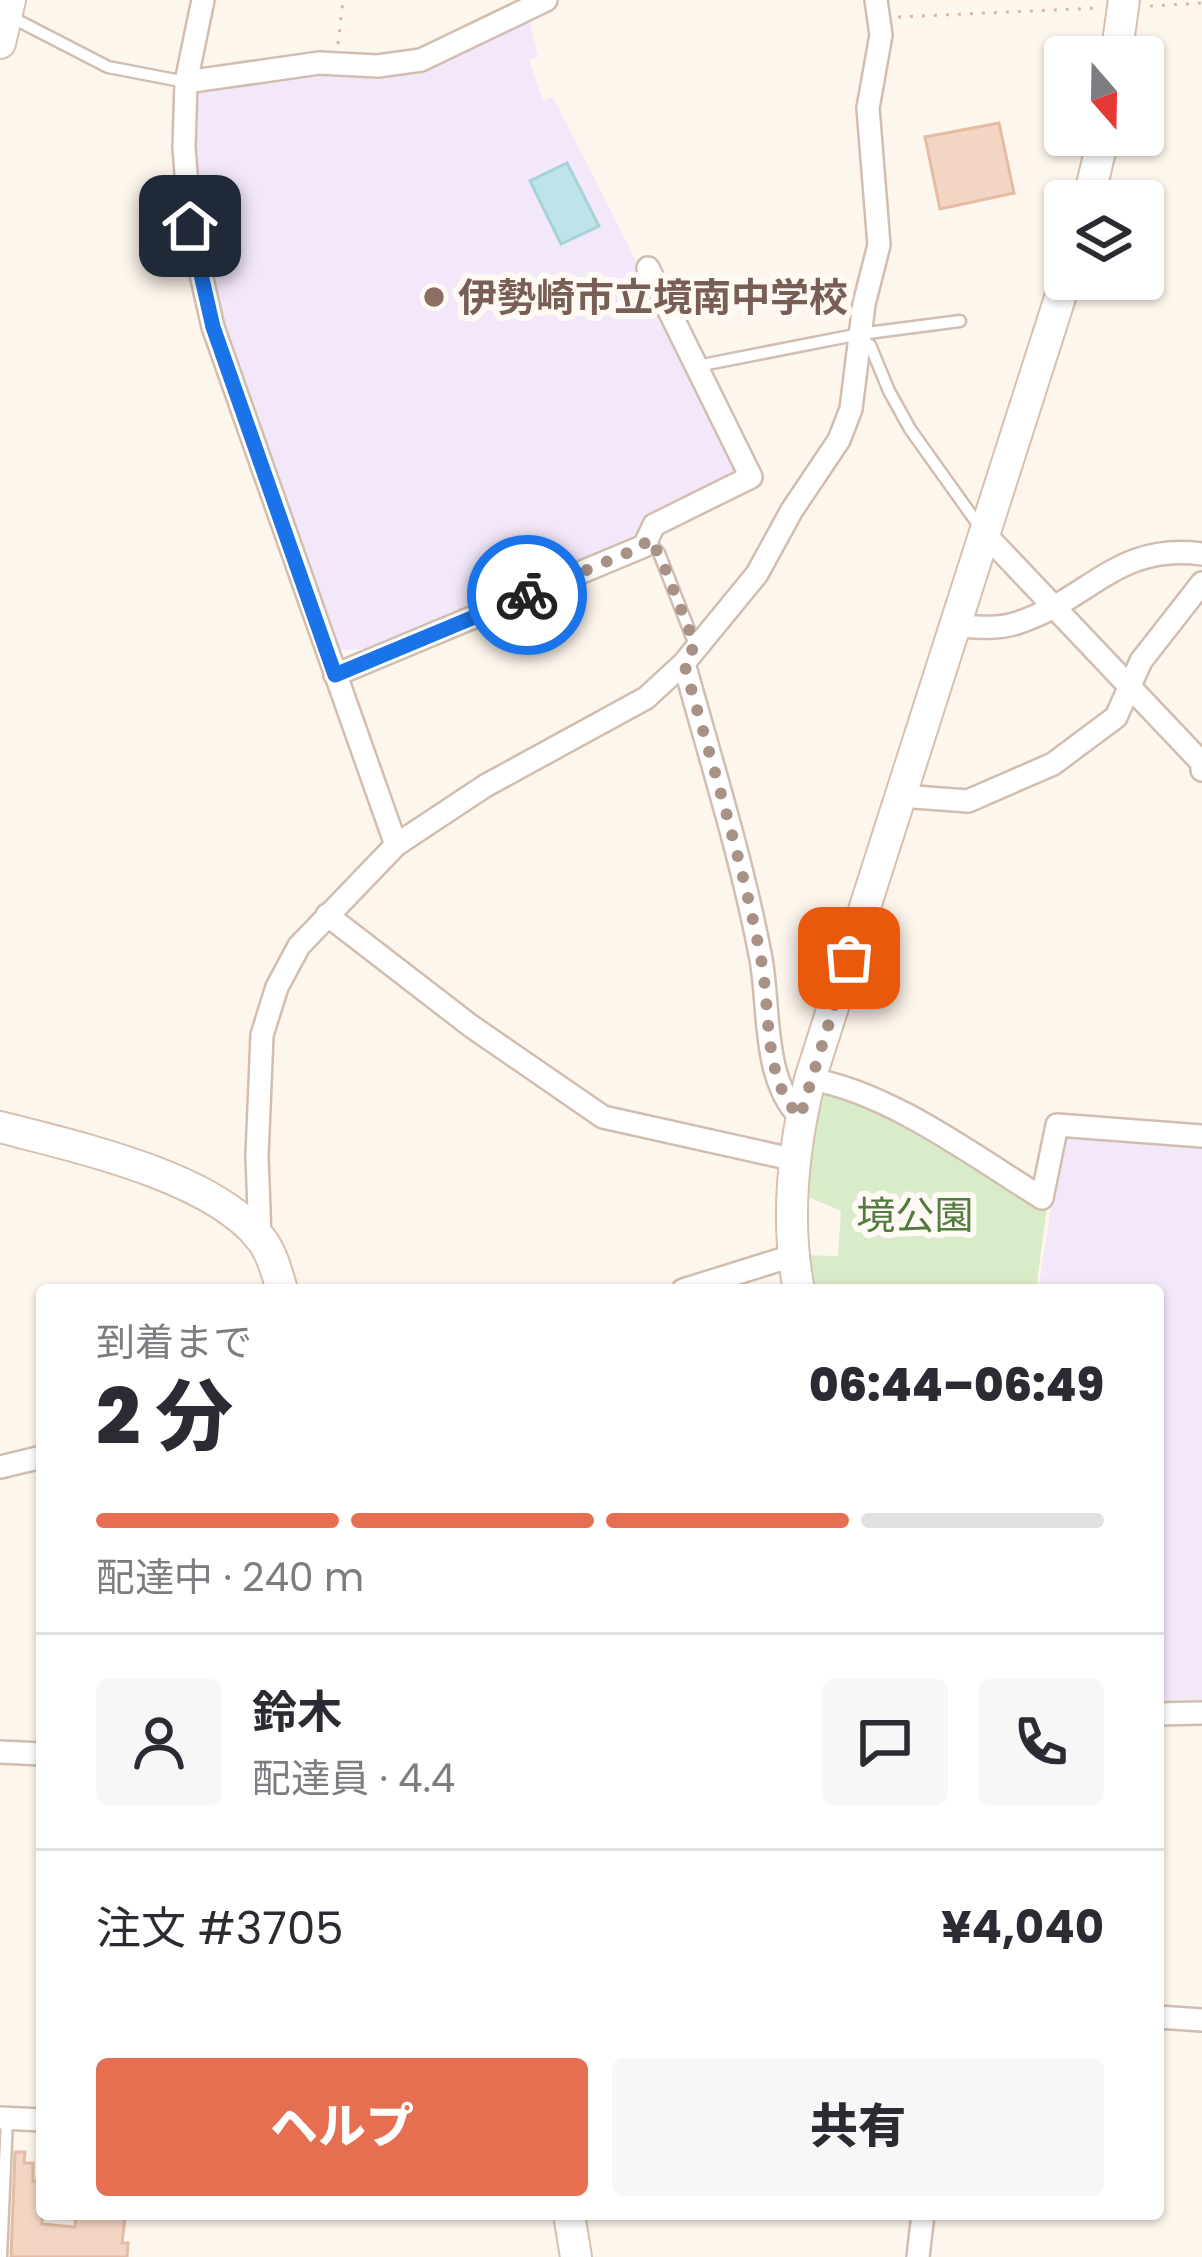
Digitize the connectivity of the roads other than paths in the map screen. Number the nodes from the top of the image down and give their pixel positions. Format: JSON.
{"nodes":[{"id":1,"x":203,"y":0,"type":"edge"},
{"id":2,"x":546,"y":0,"type":"edge"},
{"id":3,"x":1124,"y":3,"type":"edge"},
{"id":4,"x":878,"y":9,"type":"edge"},
{"id":5,"x":4,"y":18,"type":"edge"},
{"id":6,"x":1119,"y":36,"type":"edge"},
{"id":7,"x":186,"y":82,"type":"junction"},
{"id":8,"x":648,"y":268,"type":"dead end"},
{"id":9,"x":1059,"y":300,"type":"edge"},
{"id":10,"x":960,"y":321,"type":"dead end"},
{"id":11,"x":860,"y":338,"type":"junction"},
{"id":12,"x":697,"y":366,"type":"junction"},
{"id":13,"x":984,"y":532,"type":"junction"},
{"id":14,"x":646,"y":538,"type":"junction"},
{"id":15,"x":1202,"y":554,"type":"edge"},
{"id":16,"x":1202,"y":584,"type":"edge"},
{"id":17,"x":1051,"y":605,"type":"junction"},
{"id":18,"x":953,"y":626,"type":"junction"},
{"id":19,"x":690,"y":654,"type":"junction"},
{"id":20,"x":335,"y":675,"type":"junction"},
{"id":21,"x":1131,"y":685,"type":"junction"},
{"id":22,"x":1202,"y":770,"type":"edge"},
{"id":23,"x":901,"y":796,"type":"junction"},
{"id":24,"x":395,"y":845,"type":"junction"},
{"id":25,"x":327,"y":915,"type":"junction"},
{"id":26,"x":810,"y":1079,"type":"junction"},
{"id":27,"x":800,"y":1117,"type":"junction"},
{"id":28,"x":0,"y":1127,"type":"edge"},
{"id":29,"x":1202,"y":1136,"type":"edge"},
{"id":30,"x":796,"y":1160,"type":"junction"},
{"id":31,"x":260,"y":1238,"type":"junction"},
{"id":32,"x":792,"y":1256,"type":"junction"},
{"id":33,"x":279,"y":1284,"type":"edge"},
{"id":34,"x":701,"y":1284,"type":"edge"},
{"id":35,"x":798,"y":1284,"type":"edge"},
{"id":36,"x":36,"y":1458,"type":"edge"},
{"id":37,"x":0,"y":1467,"type":"edge"},
{"id":38,"x":1202,"y":1713,"type":"edge"},
{"id":39,"x":1164,"y":1714,"type":"edge"},
{"id":40,"x":0,"y":1752,"type":"edge"},
{"id":41,"x":36,"y":1754,"type":"edge"},
{"id":42,"x":1164,"y":2017,"type":"edge"},
{"id":43,"x":1202,"y":2020,"type":"edge"},
{"id":44,"x":4,"y":2118,"type":"edge"},
{"id":45,"x":36,"y":2120,"type":"edge"},
{"id":46,"x":570,"y":2220,"type":"edge"},
{"id":47,"x":922,"y":2220,"type":"edge"},
{"id":48,"x":1,"y":2257,"type":"edge"},
{"id":49,"x":576,"y":2257,"type":"edge"},
{"id":50,"x":918,"y":2257,"type":"edge"}],
"edges":[{"from":1,"to":7,"type":"street"},
{"from":2,"to":7,"type":"street"},
{"from":3,"to":6,"type":"street"},
{"from":4,"to":11,"type":"street"},
{"from":5,"to":7,"type":"lane"},
{"from":7,"to":20,"type":"street"},
{"from":8,"to":12,"type":"street"},
{"from":9,"to":13,"type":"street"},
{"from":10,"to":11,"type":"lane"},
{"from":11,"to":12,"type":"lane"},
{"from":11,"to":13,"type":"lane"},
{"from":11,"to":19,"type":"street"},
{"from":12,"to":14,"type":"street"},
{"from":13,"to":17,"type":"street"},
{"from":13,"to":18,"type":"street"},
{"from":14,"to":19,"type":"lane"},
{"from":14,"to":20,"type":"street"},
{"from":15,"to":17,"type":"street"},
{"from":16,"to":21,"type":"street"},
{"from":17,"to":18,"type":"street"},
{"from":17,"to":21,"type":"street"},
{"from":18,"to":23,"type":"street"},
{"from":19,"to":24,"type":"street"},
{"from":19,"to":27,"type":"street"},
{"from":20,"to":24,"type":"street"},
{"from":21,"to":22,"type":"street"},
{"from":21,"to":23,"type":"street"},
{"from":23,"to":26,"type":"street"},
{"from":24,"to":25,"type":"street"},
{"from":25,"to":30,"type":"street"},
{"from":25,"to":31,"type":"street"},
{"from":26,"to":27,"type":"street"},
{"from":26,"to":29,"type":"street"},
{"from":27,"to":30,"type":"street"},
{"from":28,"to":31,"type":"street"},
{"from":30,"to":32,"type":"street"},
{"from":31,"to":33,"type":"street"},
{"from":32,"to":34,"type":"street"},
{"from":32,"to":35,"type":"street"},
{"from":36,"to":37,"type":"street"},
{"from":38,"to":39,"type":"street"},
{"from":40,"to":41,"type":"street"},
{"from":42,"to":43,"type":"street"},
{"from":44,"to":45,"type":"street"},
{"from":44,"to":48,"type":"lane"},
{"from":46,"to":49,"type":"street"},
{"from":47,"to":50,"type":"street"}]}
